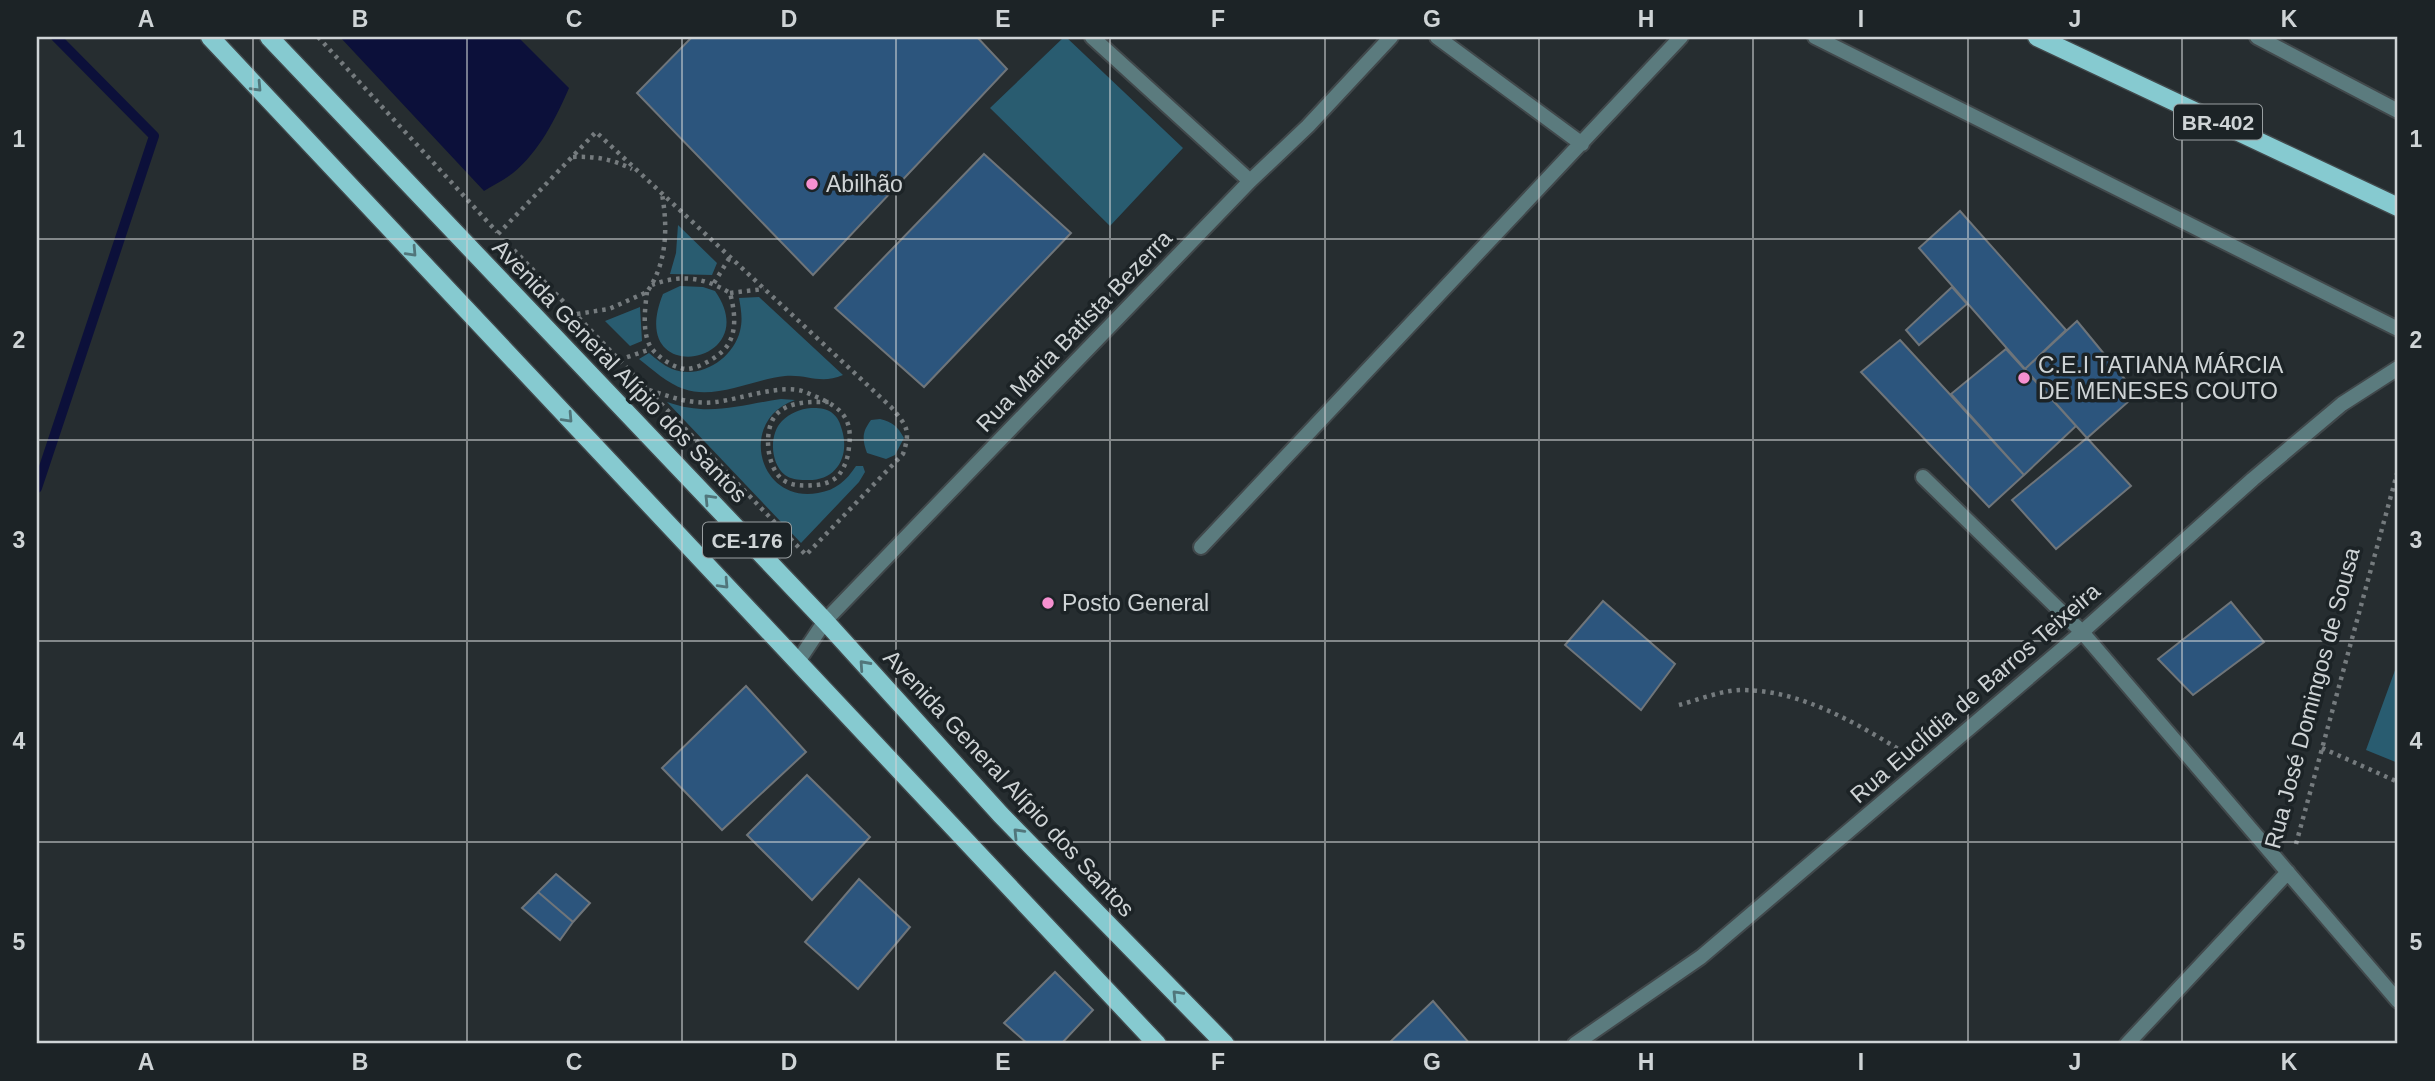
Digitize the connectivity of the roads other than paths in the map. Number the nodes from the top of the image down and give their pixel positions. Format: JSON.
{"nodes":[{"id":1,"x":210,"y":37,"type":"edge"},
{"id":2,"x":269,"y":37,"type":"edge"},
{"id":3,"x":1093,"y":37,"type":"edge"},
{"id":4,"x":1391,"y":37,"type":"edge"},
{"id":5,"x":1437,"y":37,"type":"edge"},
{"id":6,"x":1681,"y":37,"type":"edge"},
{"id":7,"x":1815,"y":37,"type":"edge"},
{"id":8,"x":2037,"y":37,"type":"edge"},
{"id":9,"x":2257,"y":37,"type":"edge"},
{"id":10,"x":2398,"y":111,"type":"edge"},
{"id":11,"x":1582,"y":144,"type":"junction"},
{"id":12,"x":1250,"y":181,"type":"junction"},
{"id":13,"x":2398,"y":207,"type":"edge"},
{"id":14,"x":2398,"y":330,"type":"edge"},
{"id":15,"x":2398,"y":368,"type":"edge"},
{"id":16,"x":1923,"y":477,"type":"dead end"},
{"id":17,"x":1201,"y":547,"type":"dead end"},
{"id":18,"x":825,"y":621,"type":"junction"},
{"id":19,"x":2082,"y":632,"type":"junction"},
{"id":20,"x":797,"y":663,"type":"junction"},
{"id":21,"x":2288,"y":872,"type":"junction"},
{"id":22,"x":2398,"y":1001,"type":"edge"},
{"id":23,"x":1157,"y":1044,"type":"edge"},
{"id":24,"x":1224,"y":1044,"type":"edge"},
{"id":25,"x":1575,"y":1044,"type":"edge"},
{"id":26,"x":2127,"y":1044,"type":"edge"}],
"edges":[{"from":1,"to":20,"type":"main road","number":"CE-176","one_way":true},
{"from":18,"to":2,"type":"main road","name":"Avenida General Alípio dos Santos","number":"CE-176","one_way":true},
{"from":3,"to":12,"type":"street"},
{"from":4,"to":12,"type":"street","name":"Rua Maria Batista Bezerra"},
{"from":5,"to":11,"type":"street"},
{"from":6,"to":11,"type":"street"},
{"from":7,"to":14,"type":"street"},
{"from":8,"to":13,"type":"main road","number":"BR-402"},
{"from":9,"to":10,"type":"street"},
{"from":11,"to":17,"type":"street"},
{"from":12,"to":18,"type":"street","name":"Rua Maria Batista Bezerra"},
{"from":15,"to":19,"type":"street","name":"Rua Euclídia de Barros Teixeira"},
{"from":16,"to":19,"type":"street"},
{"from":18,"to":20,"type":"street","name":"Rua Maria Batista Bezerra"},
{"from":24,"to":18,"type":"main road","name":"Avenida General Alípio dos Santos","number":"CE-176","one_way":true},
{"from":19,"to":21,"type":"street"},
{"from":19,"to":25,"type":"street","name":"Rua Euclídia de Barros Teixeira"},
{"from":20,"to":23,"type":"main road","number":"CE-176"},
{"from":21,"to":22,"type":"street"},
{"from":21,"to":26,"type":"street","name":"Rua José Domingos de Sousa"}]}
